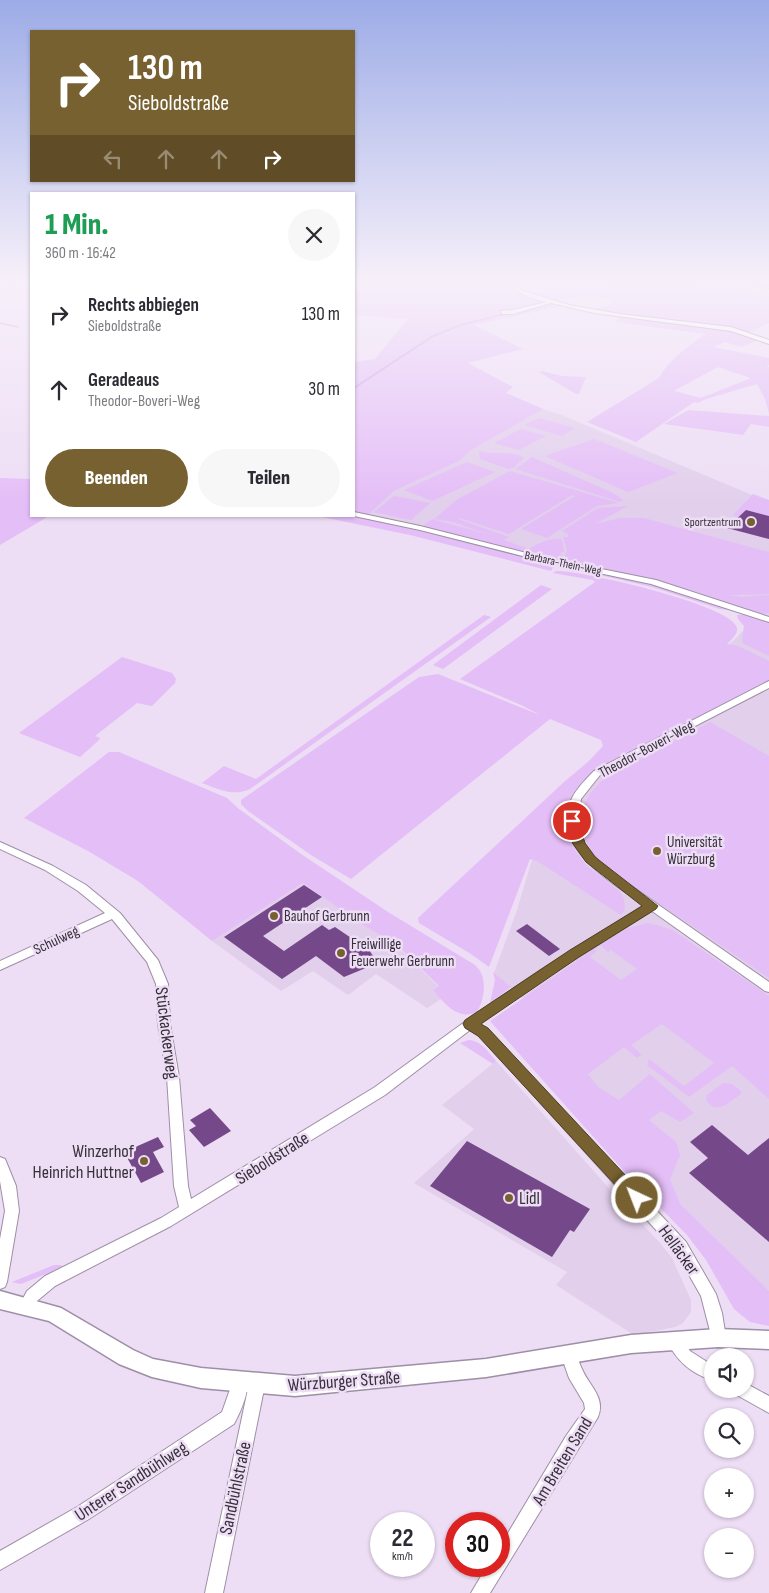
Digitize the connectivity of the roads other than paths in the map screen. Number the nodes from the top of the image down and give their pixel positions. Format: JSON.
{"nodes":[{"id":1,"x":355,"y":514,"type":"edge"},
{"id":2,"x":769,"y":620,"type":"edge"},
{"id":3,"x":769,"y":684,"type":"edge"},
{"id":4,"x":0,"y":845,"type":"edge"},
{"id":5,"x":651,"y":906,"type":"junction"},
{"id":6,"x":113,"y":914,"type":"junction"},
{"id":7,"x":0,"y":966,"type":"edge"},
{"id":8,"x":769,"y":988,"type":"edge"},
{"id":9,"x":470,"y":1024,"type":"junction"},
{"id":10,"x":0,"y":1162,"type":"edge"},
{"id":11,"x":187,"y":1209,"type":"junction"},
{"id":12,"x":0,"y":1282,"type":"edge"},
{"id":13,"x":0,"y":1300,"type":"edge"},
{"id":14,"x":27,"y":1306,"type":"junction"},
{"id":15,"x":718,"y":1338,"type":"junction"},
{"id":16,"x":674,"y":1340,"type":"junction"},
{"id":17,"x":769,"y":1340,"type":"edge"},
{"id":18,"x":569,"y":1355,"type":"junction"},
{"id":19,"x":704,"y":1368,"type":"edge"},
{"id":20,"x":248,"y":1384,"type":"junction"},
{"id":21,"x":754,"y":1396,"type":"edge"},
{"id":22,"x":769,"y":1405,"type":"edge"},
{"id":23,"x":510,"y":1545,"type":"edge"},
{"id":24,"x":0,"y":1561,"type":"edge"},
{"id":25,"x":490,"y":1577,"type":"edge"},
{"id":26,"x":214,"y":1593,"type":"edge"},
{"id":27,"x":480,"y":1593,"type":"edge"}],
"edges":[{"from":1,"to":2,"type":"street","name":"Barbara-Thein-Weg"},
{"from":3,"to":5,"type":"street","name":"Theodor-Boveri-Weg"},
{"from":4,"to":6,"type":"street","name":"Stückackerweg"},
{"from":5,"to":8,"type":"street","name":"Theodor-Boveri-Weg"},
{"from":5,"to":9,"type":"street","name":"Sieboldstraße"},
{"from":6,"to":7,"type":"street","name":"Schulweg"},
{"from":6,"to":11,"type":"street","name":"Stückackerweg"},
{"from":9,"to":11,"type":"street","name":"Sieboldstraße"},
{"from":9,"to":15,"type":"street","name":"Helläcker"},
{"from":10,"to":12,"type":"street"},
{"from":11,"to":14,"type":"street","name":"Sieboldstraße"},
{"from":13,"to":14,"type":"street","name":"Würzburger Straße"},
{"from":14,"to":20,"type":"street","name":"Würzburger Straße"},
{"from":15,"to":16,"type":"street","name":"Würzburger Straße"},
{"from":15,"to":17,"type":"street","name":"Würzburger Straße"},
{"from":16,"to":18,"type":"street","name":"Würzburger Straße"},
{"from":16,"to":19,"type":"street"},
{"from":18,"to":20,"type":"street","name":"Würzburger Straße"},
{"from":18,"to":23,"type":"street","name":"Am Breiten Sand"},
{"from":20,"to":24,"type":"street","name":"Unterer Sandbühlweg"},
{"from":20,"to":26,"type":"street","name":"Sandbühlstraße"},
{"from":21,"to":22,"type":"street"},
{"from":25,"to":27,"type":"street","name":"Am Breiten Sand"}]}
